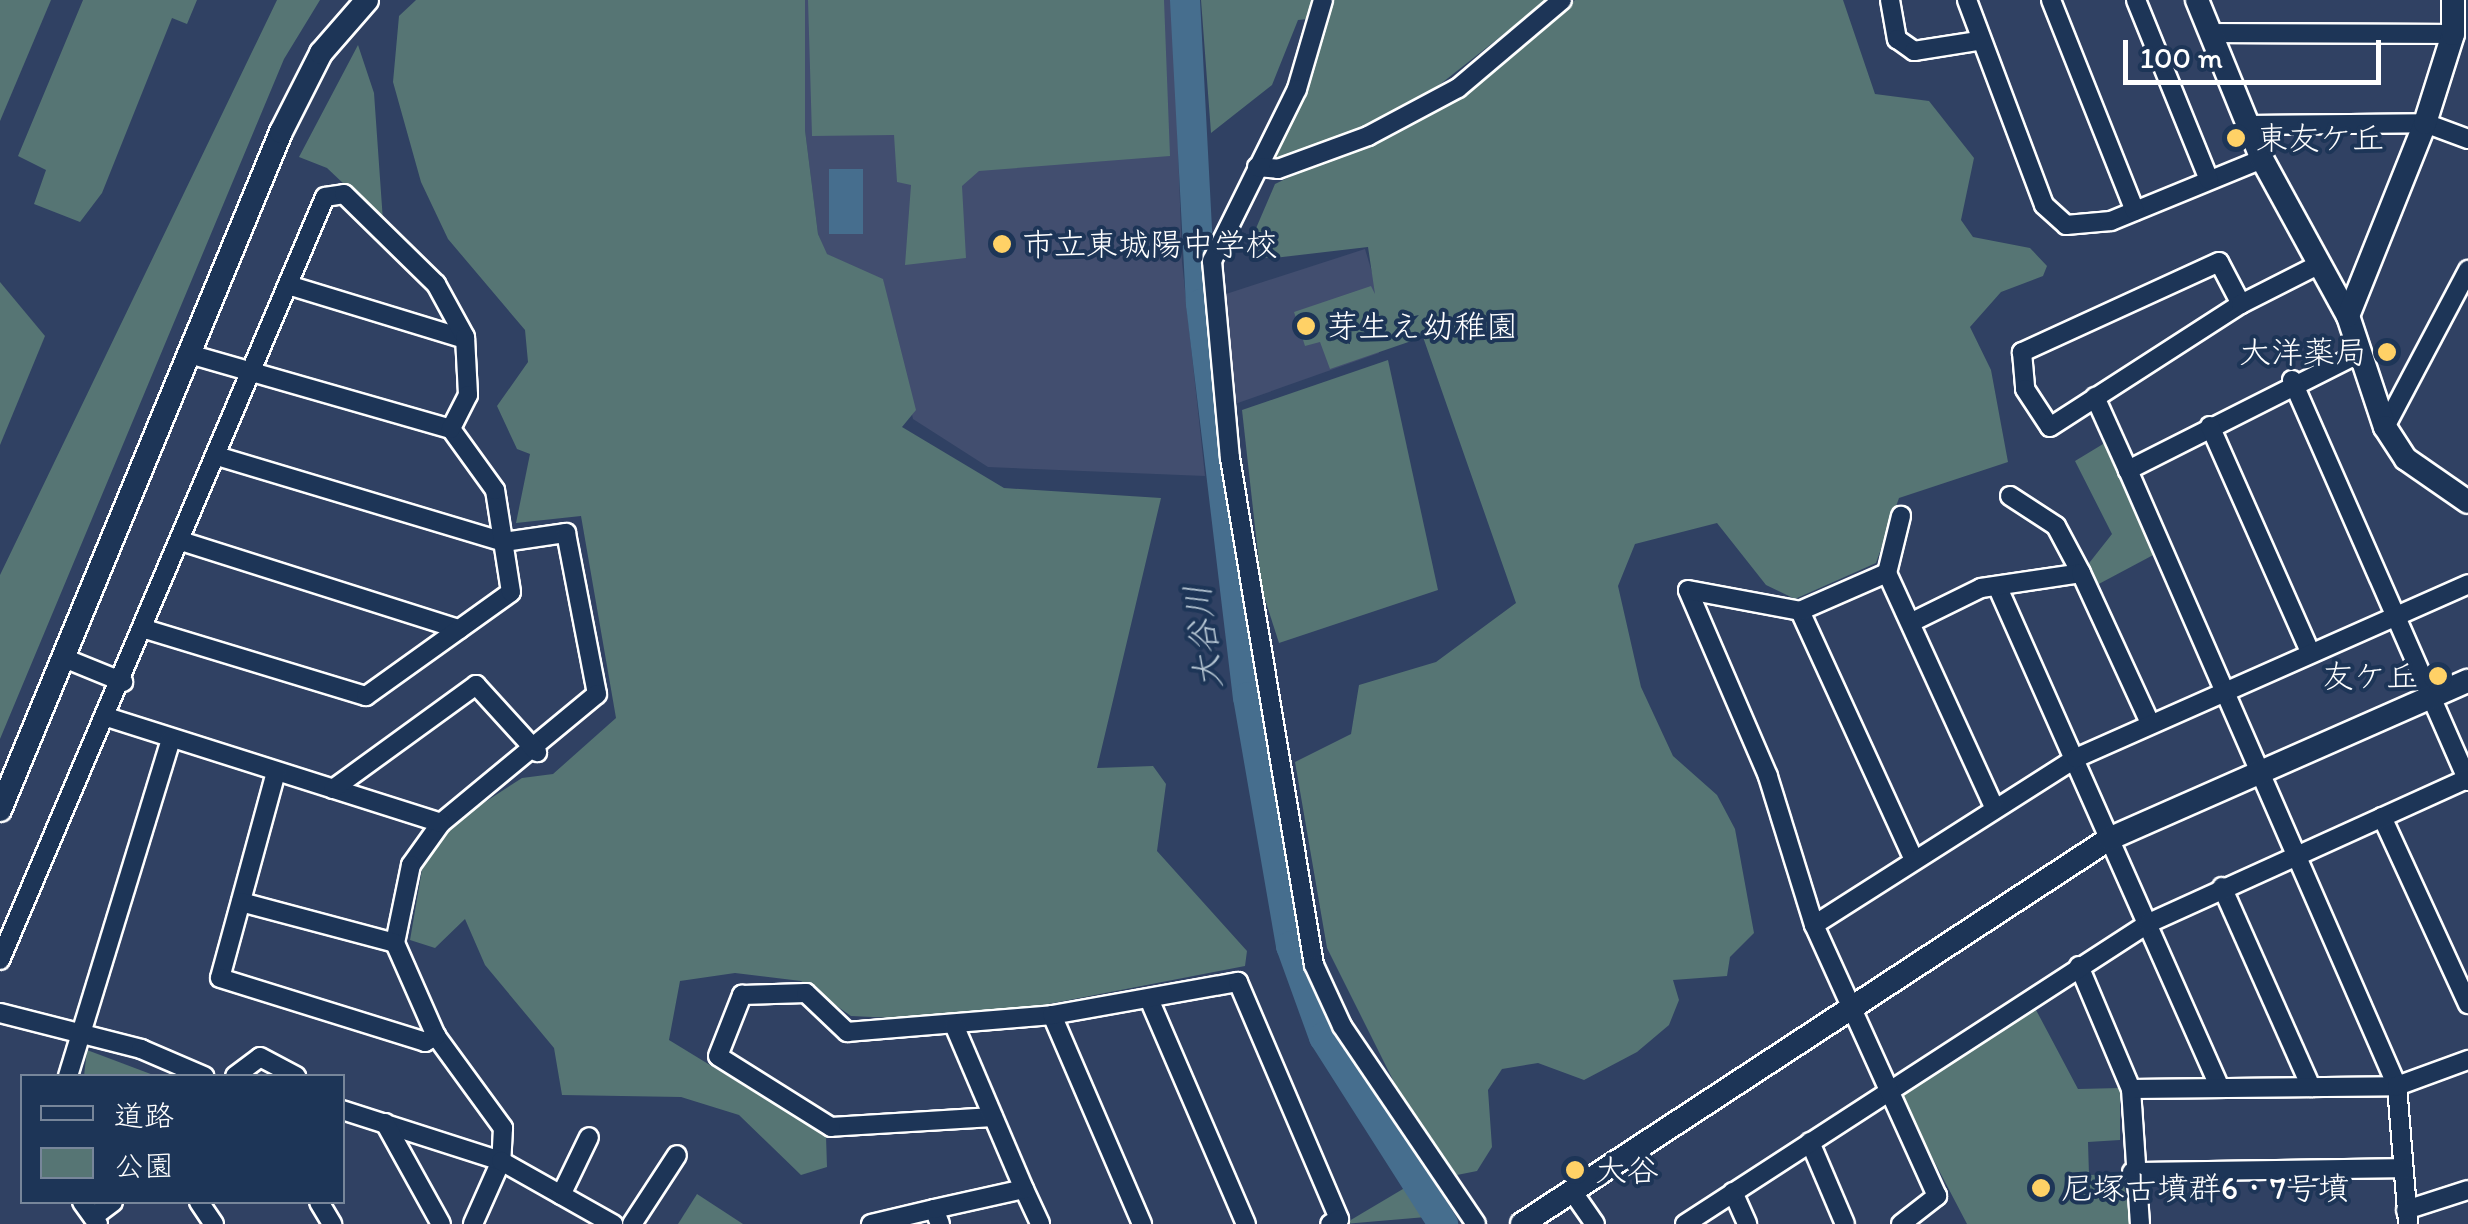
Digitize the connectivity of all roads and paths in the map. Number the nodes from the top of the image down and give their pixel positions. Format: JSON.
{"nodes":[{"id":1,"x":367,"y":0,"type":"edge"},
{"id":2,"x":1323,"y":0,"type":"edge"},
{"id":3,"x":1562,"y":0,"type":"edge"},
{"id":4,"x":1890,"y":0,"type":"edge"},
{"id":5,"x":1967,"y":0,"type":"edge"},
{"id":6,"x":2052,"y":0,"type":"edge"},
{"id":7,"x":2136,"y":0,"type":"edge"},
{"id":8,"x":2197,"y":0,"type":"edge"},
{"id":9,"x":2453,"y":0,"type":"edge"},
{"id":10,"x":2211,"y":33,"type":"junction"},
{"id":11,"x":2453,"y":34,"type":"junction"},
{"id":12,"x":1978,"y":41,"type":"junction"},
{"id":13,"x":2426,"y":123,"type":"junction"},
{"id":14,"x":2248,"y":125,"type":"junction"},
{"id":15,"x":2468,"y":139,"type":"edge"},
{"id":16,"x":2262,"y":159,"type":"junction"},
{"id":17,"x":1258,"y":167,"type":"junction"},
{"id":18,"x":2208,"y":180,"type":"junction"},
{"id":19,"x":2135,"y":210,"type":"junction"},
{"id":20,"x":2316,"y":266,"type":"junction"},
{"id":21,"x":2468,"y":270,"type":"edge"},
{"id":22,"x":288,"y":285,"type":"junction"},
{"id":23,"x":2241,"y":304,"type":"junction"},
{"id":24,"x":2348,"y":316,"type":"junction"},
{"id":25,"x":466,"y":339,"type":"junction"},
{"id":26,"x":190,"y":354,"type":"junction"},
{"id":27,"x":2358,"y":354,"type":"junction"},
{"id":28,"x":252,"y":372,"type":"junction"},
{"id":29,"x":2292,"y":380,"type":"junction"},
{"id":30,"x":2095,"y":397,"type":"junction"},
{"id":31,"x":2210,"y":426,"type":"junction"},
{"id":32,"x":2385,"y":427,"type":"junction"},
{"id":33,"x":451,"y":430,"type":"junction"},
{"id":34,"x":217,"y":456,"type":"junction"},
{"id":35,"x":2128,"y":470,"type":"junction"},
{"id":36,"x":2010,"y":496,"type":"dead end"},
{"id":37,"x":2468,"y":502,"type":"edge"},
{"id":38,"x":1901,"y":516,"type":"dead end"},
{"id":39,"x":182,"y":541,"type":"junction"},
{"id":40,"x":504,"y":542,"type":"junction"},
{"id":41,"x":1887,"y":573,"type":"junction"},
{"id":42,"x":2081,"y":573,"type":"junction"},
{"id":43,"x":2468,"y":584,"type":"edge"},
{"id":44,"x":1998,"y":588,"type":"junction"},
{"id":45,"x":1800,"y":611,"type":"junction"},
{"id":46,"x":2395,"y":614,"type":"junction"},
{"id":47,"x":1912,"y":622,"type":"junction"},
{"id":48,"x":145,"y":629,"type":"junction"},
{"id":49,"x":459,"y":629,"type":"junction"},
{"id":50,"x":2310,"y":652,"type":"junction"},
{"id":51,"x":64,"y":658,"type":"junction"},
{"id":52,"x":2468,"y":681,"type":"edge"},
{"id":53,"x":123,"y":682,"type":"junction"},
{"id":54,"x":2226,"y":691,"type":"junction"},
{"id":55,"x":2431,"y":697,"type":"junction"},
{"id":56,"x":110,"y":718,"type":"junction"},
{"id":57,"x":2149,"y":722,"type":"junction"},
{"id":58,"x":170,"y":739,"type":"junction"},
{"id":59,"x":536,"y":752,"type":"junction"},
{"id":60,"x":2076,"y":758,"type":"junction"},
{"id":61,"x":276,"y":772,"type":"junction"},
{"id":62,"x":2261,"y":773,"type":"junction"},
{"id":63,"x":2468,"y":779,"type":"edge"},
{"id":64,"x":332,"y":790,"type":"junction"},
{"id":65,"x":1993,"y":804,"type":"junction"},
{"id":66,"x":0,"y":810,"type":"edge"},
{"id":67,"x":2382,"y":817,"type":"junction"},
{"id":68,"x":441,"y":823,"type":"junction"},
{"id":69,"x":2110,"y":839,"type":"junction"},
{"id":70,"x":2297,"y":852,"type":"junction"},
{"id":71,"x":1912,"y":858,"type":"junction"},
{"id":72,"x":2222,"y":888,"type":"junction"},
{"id":73,"x":241,"y":902,"type":"junction"},
{"id":74,"x":2148,"y":923,"type":"junction"},
{"id":75,"x":1814,"y":925,"type":"junction"},
{"id":76,"x":394,"y":943,"type":"junction"},
{"id":77,"x":0,"y":960,"type":"edge"},
{"id":78,"x":2079,"y":966,"type":"junction"},
{"id":79,"x":1149,"y":999,"type":"junction"},
{"id":80,"x":2468,"y":1004,"type":"edge"},
{"id":81,"x":1848,"y":1008,"type":"junction"},
{"id":82,"x":0,"y":1013,"type":"edge"},
{"id":83,"x":1052,"y":1015,"type":"junction"},
{"id":84,"x":954,"y":1025,"type":"junction"},
{"id":85,"x":75,"y":1032,"type":"junction"},
{"id":86,"x":436,"y":1036,"type":"junction"},
{"id":87,"x":2468,"y":1060,"type":"edge"},
{"id":88,"x":68,"y":1074,"type":"edge"},
{"id":89,"x":192,"y":1074,"type":"edge"},
{"id":90,"x":237,"y":1074,"type":"edge"},
{"id":91,"x":293,"y":1074,"type":"edge"},
{"id":92,"x":2397,"y":1086,"type":"junction"},
{"id":93,"x":2312,"y":1087,"type":"junction"},
{"id":94,"x":2220,"y":1088,"type":"junction"},
{"id":95,"x":2131,"y":1089,"type":"junction"},
{"id":96,"x":1888,"y":1091,"type":"junction"},
{"id":97,"x":345,"y":1111,"type":"edge"},
{"id":98,"x":992,"y":1117,"type":"junction"},
{"id":99,"x":385,"y":1124,"type":"junction"},
{"id":100,"x":589,"y":1137,"type":"dead end"},
{"id":101,"x":1810,"y":1142,"type":"junction"},
{"id":102,"x":676,"y":1155,"type":"dead end"},
{"id":103,"x":501,"y":1161,"type":"junction"},
{"id":104,"x":2402,"y":1168,"type":"junction"},
{"id":105,"x":2132,"y":1172,"type":"junction"},
{"id":106,"x":1024,"y":1189,"type":"junction"},
{"id":107,"x":2468,"y":1190,"type":"edge"},
{"id":108,"x":1572,"y":1191,"type":"junction"},
{"id":109,"x":1733,"y":1192,"type":"junction"},
{"id":110,"x":561,"y":1195,"type":"junction"},
{"id":111,"x":937,"y":1216,"type":"edge"},
{"id":112,"x":2407,"y":1217,"type":"edge"},
{"id":113,"x":440,"y":1224,"type":"edge"},
{"id":114,"x":473,"y":1224,"type":"edge"},
{"id":115,"x":613,"y":1224,"type":"edge"},
{"id":116,"x":632,"y":1224,"type":"edge"},
{"id":117,"x":871,"y":1224,"type":"edge"},
{"id":118,"x":1040,"y":1224,"type":"edge"},
{"id":119,"x":1142,"y":1224,"type":"edge"},
{"id":120,"x":1246,"y":1224,"type":"edge"},
{"id":121,"x":1330,"y":1224,"type":"edge"},
{"id":122,"x":1476,"y":1224,"type":"edge"},
{"id":123,"x":1522,"y":1224,"type":"edge"},
{"id":124,"x":1595,"y":1224,"type":"edge"},
{"id":125,"x":1685,"y":1224,"type":"edge"},
{"id":126,"x":1747,"y":1224,"type":"edge"},
{"id":127,"x":1844,"y":1224,"type":"edge"},
{"id":128,"x":1901,"y":1224,"type":"edge"},
{"id":129,"x":2140,"y":1224,"type":"edge"}],
"edges":[{"from":1,"to":26,"type":"street"},
{"from":2,"to":17,"type":"street"},
{"from":3,"to":17,"type":"street"},
{"from":4,"to":12,"type":"street"},
{"from":5,"to":12,"type":"street"},
{"from":6,"to":19,"type":"street"},
{"from":7,"to":18,"type":"street"},
{"from":8,"to":10,"type":"street"},
{"from":9,"to":11,"type":"street"},
{"from":10,"to":11,"type":"street"},
{"from":10,"to":14,"type":"street"},
{"from":11,"to":13,"type":"street"},
{"from":12,"to":19,"type":"street"},
{"from":13,"to":14,"type":"street"},
{"from":13,"to":15,"type":"street"},
{"from":13,"to":24,"type":"street"},
{"from":14,"to":16,"type":"street"},
{"from":16,"to":18,"type":"street"},
{"from":16,"to":20,"type":"street"},
{"from":17,"to":122,"type":"street"},
{"from":18,"to":19,"type":"street"},
{"from":20,"to":23,"type":"street"},
{"from":20,"to":24,"type":"street"},
{"from":21,"to":32,"type":"street"},
{"from":22,"to":25,"type":"street"},
{"from":22,"to":25,"type":"street"},
{"from":22,"to":28,"type":"street"},
{"from":23,"to":30,"type":"street"},
{"from":23,"to":30,"type":"street"},
{"from":24,"to":27,"type":"street"},
{"from":25,"to":33,"type":"street"},
{"from":26,"to":28,"type":"street"},
{"from":26,"to":51,"type":"street"},
{"from":27,"to":29,"type":"street"},
{"from":27,"to":32,"type":"street"},
{"from":28,"to":33,"type":"street"},
{"from":28,"to":34,"type":"street"},
{"from":29,"to":31,"type":"street"},
{"from":29,"to":46,"type":"street"},
{"from":30,"to":35,"type":"street"},
{"from":31,"to":35,"type":"street"},
{"from":31,"to":50,"type":"street"},
{"from":32,"to":37,"type":"street"},
{"from":33,"to":40,"type":"street"},
{"from":34,"to":39,"type":"street"},
{"from":34,"to":40,"type":"street"},
{"from":35,"to":54,"type":"street"},
{"from":36,"to":42,"type":"street"},
{"from":38,"to":41,"type":"street"},
{"from":39,"to":48,"type":"street"},
{"from":39,"to":49,"type":"street"},
{"from":40,"to":49,"type":"street"},
{"from":40,"to":59,"type":"street"},
{"from":41,"to":45,"type":"street"},
{"from":41,"to":47,"type":"street"},
{"from":42,"to":44,"type":"street"},
{"from":42,"to":57,"type":"street"},
{"from":43,"to":46,"type":"street"},
{"from":44,"to":47,"type":"street"},
{"from":44,"to":60,"type":"street"},
{"from":45,"to":71,"type":"street"},
{"from":45,"to":75,"type":"street"},
{"from":46,"to":50,"type":"street"},
{"from":46,"to":55,"type":"street"},
{"from":47,"to":65,"type":"street"},
{"from":48,"to":49,"type":"street"},
{"from":48,"to":53,"type":"street"},
{"from":50,"to":54,"type":"street"},
{"from":51,"to":53,"type":"street"},
{"from":51,"to":66,"type":"street"},
{"from":52,"to":55,"type":"street"},
{"from":53,"to":56,"type":"street"},
{"from":54,"to":57,"type":"street"},
{"from":54,"to":62,"type":"street"},
{"from":55,"to":62,"type":"street"},
{"from":55,"to":63,"type":"street"},
{"from":56,"to":58,"type":"street"},
{"from":56,"to":77,"type":"street"},
{"from":57,"to":60,"type":"street"},
{"from":58,"to":61,"type":"street"},
{"from":58,"to":85,"type":"street"},
{"from":59,"to":64,"type":"street"},
{"from":59,"to":68,"type":"street"},
{"from":60,"to":65,"type":"street"},
{"from":60,"to":69,"type":"street"},
{"from":61,"to":64,"type":"street"},
{"from":61,"to":73,"type":"street"},
{"from":62,"to":69,"type":"street"},
{"from":62,"to":70,"type":"street"},
{"from":63,"to":67,"type":"street"},
{"from":64,"to":68,"type":"street"},
{"from":65,"to":71,"type":"street"},
{"from":67,"to":70,"type":"street"},
{"from":67,"to":80,"type":"street"},
{"from":68,"to":76,"type":"street"},
{"from":69,"to":74,"type":"street"},
{"from":69,"to":81,"type":"street"},
{"from":70,"to":72,"type":"street"},
{"from":70,"to":92,"type":"street"},
{"from":71,"to":75,"type":"street"},
{"from":72,"to":74,"type":"street"},
{"from":72,"to":93,"type":"street"},
{"from":73,"to":76,"type":"street"},
{"from":73,"to":86,"type":"street"},
{"from":74,"to":78,"type":"street"},
{"from":74,"to":94,"type":"street"},
{"from":75,"to":81,"type":"street"},
{"from":76,"to":86,"type":"street"},
{"from":78,"to":95,"type":"street"},
{"from":78,"to":96,"type":"street"},
{"from":79,"to":83,"type":"street"},
{"from":79,"to":120,"type":"street"},
{"from":79,"to":121,"type":"street"},
{"from":81,"to":96,"type":"street"},
{"from":81,"to":108,"type":"street"},
{"from":82,"to":85,"type":"street"},
{"from":83,"to":84,"type":"street"},
{"from":83,"to":119,"type":"street"},
{"from":84,"to":98,"type":"street"},
{"from":84,"to":98,"type":"street"},
{"from":85,"to":88,"type":"street"},
{"from":85,"to":89,"type":"street"},
{"from":86,"to":103,"type":"street"},
{"from":87,"to":92,"type":"street"},
{"from":90,"to":91,"type":"street"},
{"from":92,"to":93,"type":"street"},
{"from":92,"to":104,"type":"street"},
{"from":93,"to":94,"type":"street"},
{"from":94,"to":95,"type":"street"},
{"from":95,"to":105,"type":"street"},
{"from":96,"to":101,"type":"street"},
{"from":96,"to":128,"type":"street"},
{"from":97,"to":99,"type":"street"},
{"from":98,"to":106,"type":"street"},
{"from":99,"to":103,"type":"street"},
{"from":99,"to":113,"type":"street"},
{"from":100,"to":110,"type":"street"},
{"from":101,"to":109,"type":"street"},
{"from":101,"to":127,"type":"street"},
{"from":102,"to":116,"type":"street"},
{"from":103,"to":110,"type":"street"},
{"from":103,"to":114,"type":"street"},
{"from":104,"to":105,"type":"street"},
{"from":104,"to":112,"type":"street"},
{"from":105,"to":129,"type":"street"},
{"from":106,"to":111,"type":"street"},
{"from":106,"to":118,"type":"street"},
{"from":107,"to":112,"type":"street"},
{"from":108,"to":123,"type":"street"},
{"from":108,"to":124,"type":"street"},
{"from":109,"to":125,"type":"street"},
{"from":109,"to":126,"type":"street"},
{"from":110,"to":115,"type":"street"},
{"from":111,"to":117,"type":"street"}]}
